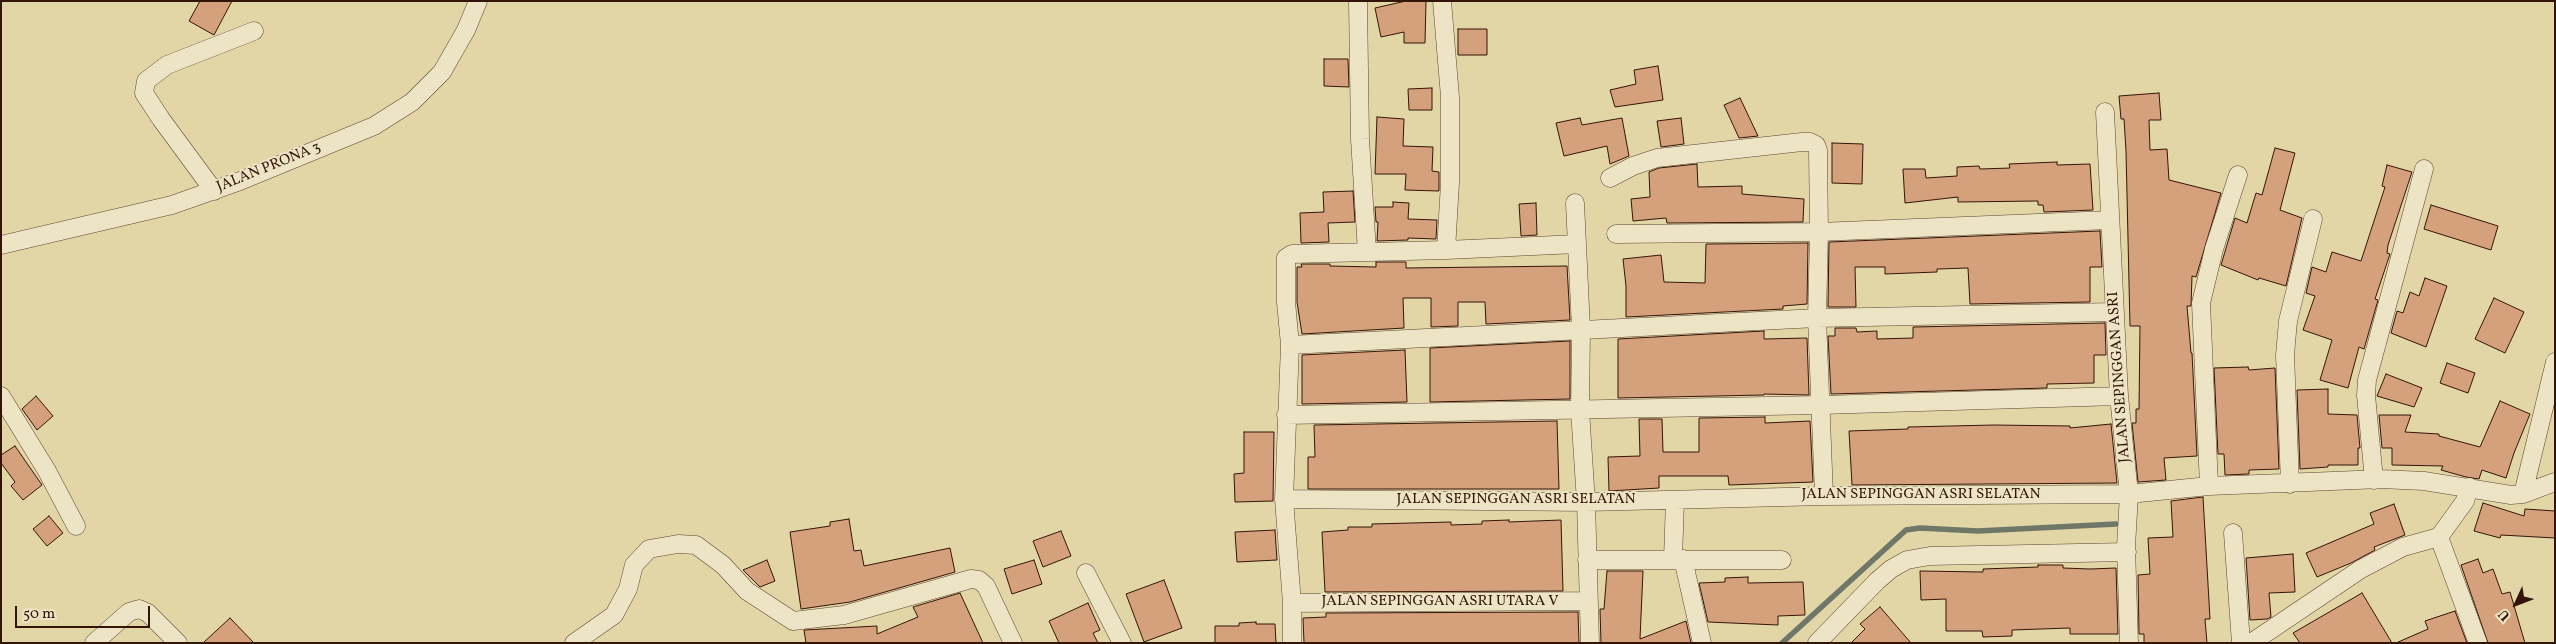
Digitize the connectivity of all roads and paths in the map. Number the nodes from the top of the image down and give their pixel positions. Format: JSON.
{"nodes":[{"id":1,"x":478,"y":1,"type":"edge"},
{"id":2,"x":1358,"y":1,"type":"edge"},
{"id":3,"x":1442,"y":1,"type":"edge"},
{"id":4,"x":254,"y":31,"type":"dead end"},
{"id":5,"x":2105,"y":112,"type":"dead end"},
{"id":6,"x":2424,"y":169,"type":"dead end"},
{"id":7,"x":2238,"y":175,"type":"dead end"},
{"id":8,"x":1610,"y":178,"type":"dead end"},
{"id":9,"x":214,"y":191,"type":"junction"},
{"id":10,"x":1576,"y":203,"type":"dead end"},
{"id":11,"x":2110,"y":220,"type":"junction"},
{"id":12,"x":2313,"y":220,"type":"dead end"},
{"id":13,"x":1819,"y":232,"type":"junction"},
{"id":14,"x":1616,"y":234,"type":"dead end"},
{"id":15,"x":1577,"y":244,"type":"junction"},
{"id":16,"x":1,"y":245,"type":"edge"},
{"id":17,"x":1446,"y":250,"type":"junction"},
{"id":18,"x":1367,"y":252,"type":"junction"},
{"id":19,"x":2114,"y":312,"type":"junction"},
{"id":20,"x":1817,"y":318,"type":"junction"},
{"id":21,"x":1581,"y":328,"type":"junction"},
{"id":22,"x":1290,"y":345,"type":"junction"},
{"id":23,"x":2555,"y":362,"type":"edge"},
{"id":24,"x":1,"y":396,"type":"edge"},
{"id":25,"x":2120,"y":396,"type":"junction"},
{"id":26,"x":1821,"y":405,"type":"junction"},
{"id":27,"x":1580,"y":410,"type":"junction"},
{"id":28,"x":1286,"y":415,"type":"junction"},
{"id":29,"x":2374,"y":480,"type":"junction"},
{"id":30,"x":2555,"y":482,"type":"edge"},
{"id":31,"x":2290,"y":484,"type":"junction"},
{"id":32,"x":2209,"y":486,"type":"junction"},
{"id":33,"x":2467,"y":494,"type":"junction"},
{"id":34,"x":2523,"y":494,"type":"junction"},
{"id":35,"x":1824,"y":496,"type":"junction"},
{"id":36,"x":1284,"y":499,"type":"junction"},
{"id":37,"x":1675,"y":500,"type":"junction"},
{"id":38,"x":2129,"y":500,"type":"junction"},
{"id":39,"x":1586,"y":502,"type":"junction"},
{"id":40,"x":76,"y":526,"type":"dead end"},
{"id":41,"x":2233,"y":533,"type":"dead end"},
{"id":42,"x":2441,"y":535,"type":"junction"},
{"id":43,"x":2126,"y":549,"type":"junction"},
{"id":44,"x":1678,"y":559,"type":"junction"},
{"id":45,"x":1587,"y":560,"type":"junction"},
{"id":46,"x":1782,"y":560,"type":"dead end"},
{"id":47,"x":1086,"y":573,"type":"dead end"},
{"id":48,"x":1588,"y":601,"type":"junction"},
{"id":49,"x":1292,"y":603,"type":"junction"},
{"id":50,"x":94,"y":643,"type":"edge"},
{"id":51,"x":178,"y":643,"type":"edge"},
{"id":52,"x":574,"y":643,"type":"edge"},
{"id":53,"x":1013,"y":643,"type":"edge"},
{"id":54,"x":1122,"y":643,"type":"edge"},
{"id":55,"x":1292,"y":643,"type":"edge"},
{"id":56,"x":1590,"y":643,"type":"edge"},
{"id":57,"x":1702,"y":643,"type":"edge"},
{"id":58,"x":1817,"y":643,"type":"edge"},
{"id":59,"x":2129,"y":643,"type":"edge"},
{"id":60,"x":2241,"y":643,"type":"edge"},
{"id":61,"x":2251,"y":643,"type":"edge"},
{"id":62,"x":2478,"y":643,"type":"edge"}],
"edges":[{"from":1,"to":9,"type":"street","name":"JALAN PRONA 3"},
{"from":2,"to":18,"type":"street"},
{"from":3,"to":17,"type":"street"},
{"from":4,"to":9,"type":"street"},
{"from":5,"to":11,"type":"street","name":"JALAN SEPINGGAN ASRI"},
{"from":6,"to":29,"type":"street"},
{"from":7,"to":32,"type":"street"},
{"from":8,"to":13,"type":"street"},
{"from":9,"to":16,"type":"street","name":"JALAN PRONA 3"},
{"from":10,"to":15,"type":"street"},
{"from":11,"to":13,"type":"street"},
{"from":11,"to":19,"type":"street","name":"JALAN SEPINGGAN ASRI"},
{"from":12,"to":31,"type":"street"},
{"from":13,"to":14,"type":"street"},
{"from":13,"to":20,"type":"street"},
{"from":15,"to":17,"type":"street"},
{"from":15,"to":21,"type":"street"},
{"from":17,"to":18,"type":"street"},
{"from":18,"to":22,"type":"street"},
{"from":19,"to":20,"type":"street"},
{"from":19,"to":25,"type":"street","name":"JALAN SEPINGGAN ASRI"},
{"from":20,"to":21,"type":"street"},
{"from":20,"to":26,"type":"street"},
{"from":21,"to":22,"type":"street"},
{"from":21,"to":27,"type":"street"},
{"from":22,"to":28,"type":"street"},
{"from":23,"to":34,"type":"street"},
{"from":24,"to":40,"type":"street"},
{"from":25,"to":26,"type":"street"},
{"from":25,"to":38,"type":"street","name":"JALAN SEPINGGAN ASRI"},
{"from":26,"to":27,"type":"street"},
{"from":26,"to":35,"type":"street"},
{"from":27,"to":28,"type":"street"},
{"from":27,"to":39,"type":"street"},
{"from":28,"to":36,"type":"street"},
{"from":29,"to":31,"type":"street","name":"JALAN SEPINGGAN ASRI SELATAN"},
{"from":29,"to":33,"type":"street","name":"JALAN SEPINGGAN ASRI SELATAN"},
{"from":30,"to":34,"type":"street","name":"JALAN SEPINGGAN ASRI SELATAN"},
{"from":31,"to":32,"type":"street","name":"JALAN SEPINGGAN ASRI SELATAN"},
{"from":32,"to":38,"type":"street","name":"JALAN SEPINGGAN ASRI SELATAN"},
{"from":33,"to":34,"type":"street","name":"JALAN SEPINGGAN ASRI SELATAN"},
{"from":33,"to":42,"type":"street"},
{"from":35,"to":37,"type":"street","name":"JALAN SEPINGGAN ASRI SELATAN"},
{"from":35,"to":38,"type":"street","name":"JALAN SEPINGGAN ASRI SELATAN"},
{"from":36,"to":39,"type":"street","name":"JALAN SEPINGGAN ASRI SELATAN"},
{"from":36,"to":49,"type":"street"},
{"from":37,"to":39,"type":"street","name":"JALAN SEPINGGAN ASRI SELATAN"},
{"from":37,"to":44,"type":"street"},
{"from":38,"to":43,"type":"street","name":"JALAN SEPINGGAN ASRI"},
{"from":39,"to":45,"type":"street"},
{"from":41,"to":60,"type":"street"},
{"from":42,"to":61,"type":"street"},
{"from":42,"to":62,"type":"street"},
{"from":43,"to":58,"type":"street"},
{"from":43,"to":59,"type":"street","name":"JALAN SEPINGGAN ASRI"},
{"from":44,"to":45,"type":"street"},
{"from":44,"to":46,"type":"street"},
{"from":44,"to":57,"type":"street"},
{"from":45,"to":48,"type":"street"},
{"from":47,"to":54,"type":"street"},
{"from":48,"to":49,"type":"street","name":"JALAN SEPINGGAN ASRI UTARA V"},
{"from":48,"to":56,"type":"street"},
{"from":49,"to":55,"type":"street"},
{"from":50,"to":51,"type":"street"},
{"from":52,"to":53,"type":"street"}]}
